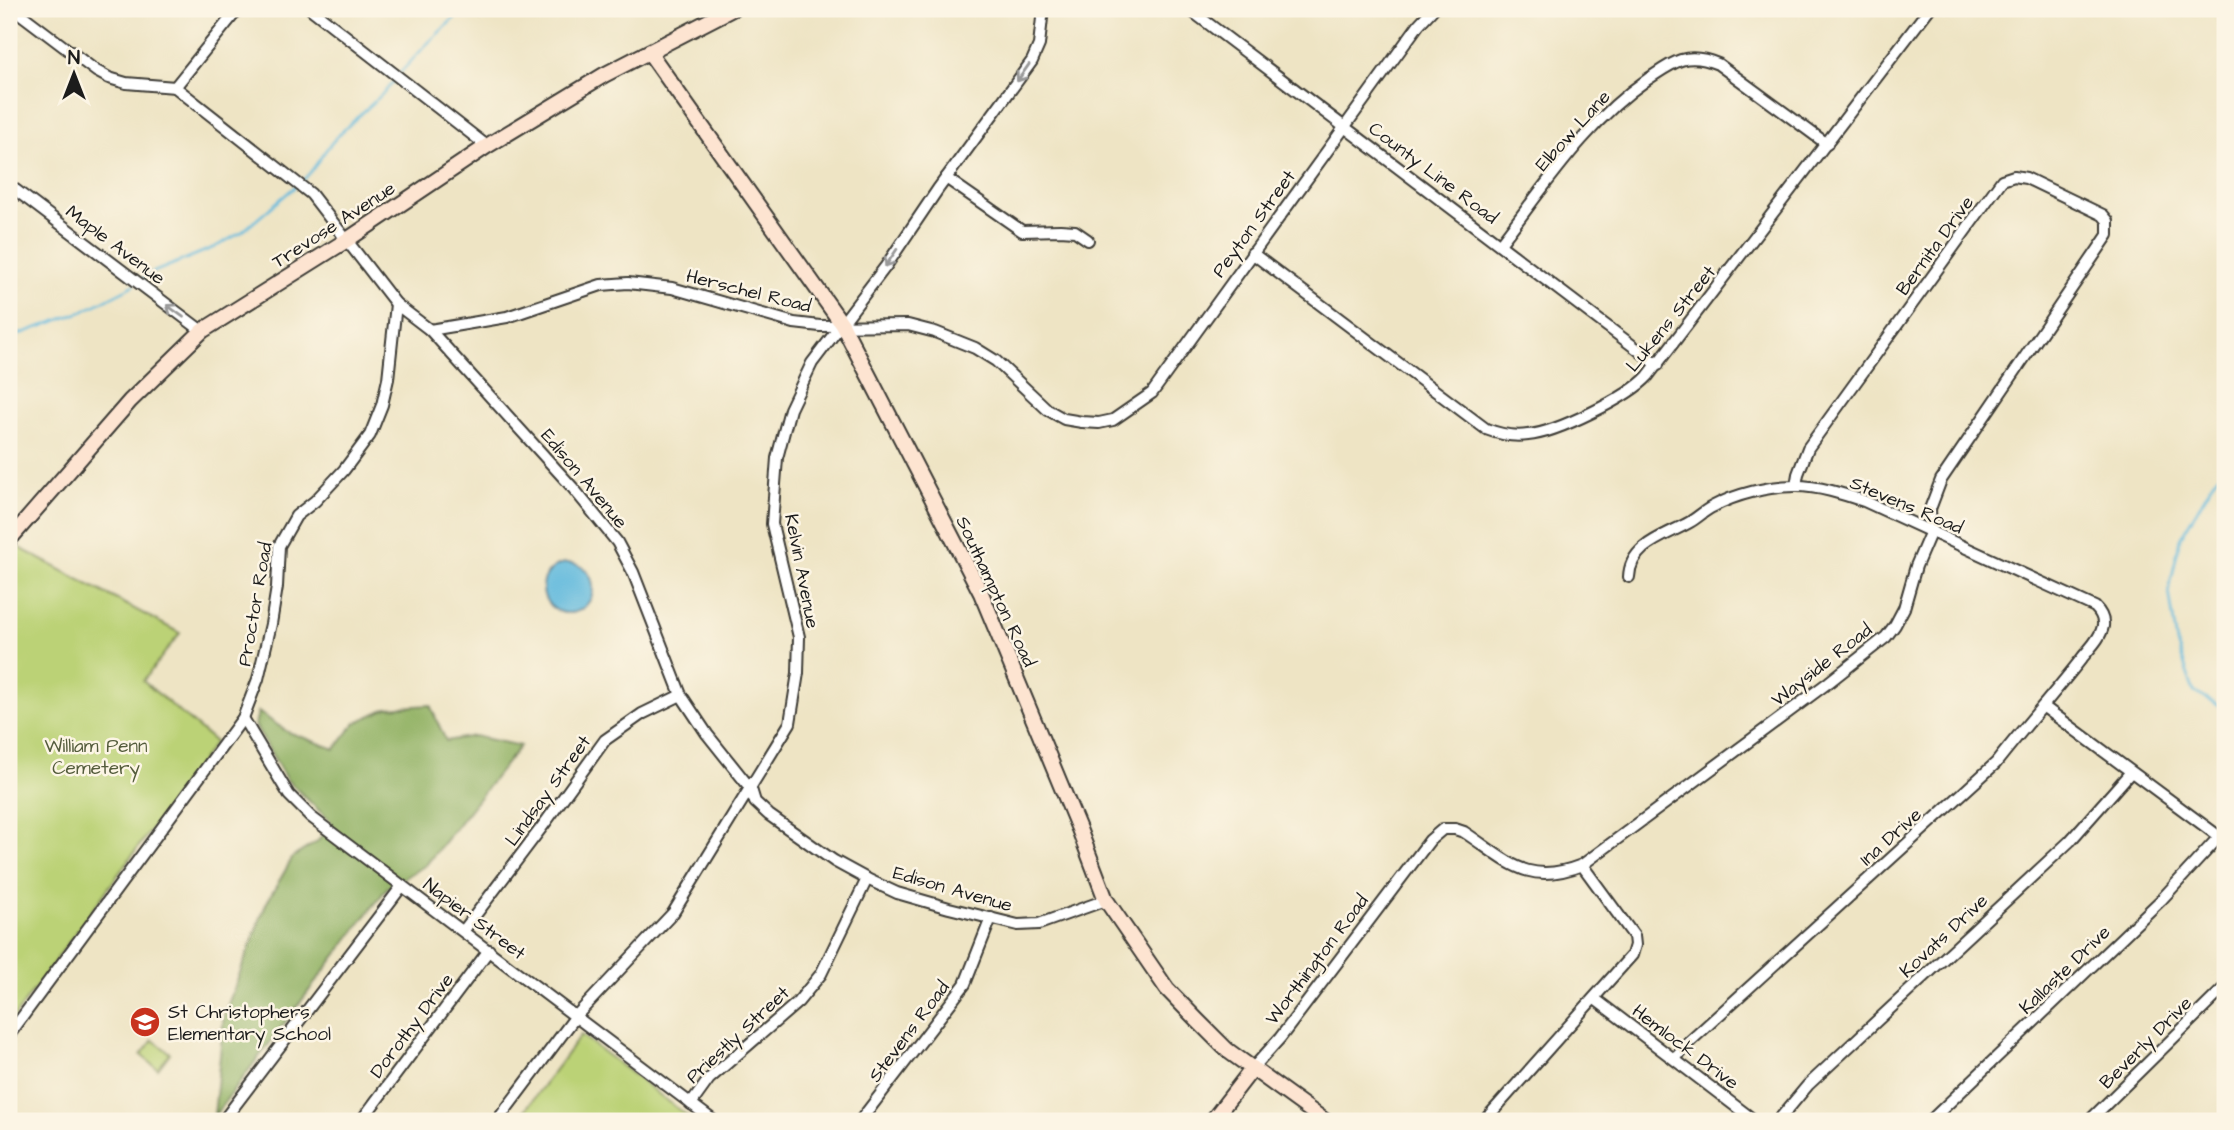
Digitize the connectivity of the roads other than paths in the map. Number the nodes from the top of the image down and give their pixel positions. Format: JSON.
{"nodes":[{"id":1,"x":14,"y":9,"type":"edge"},
{"id":2,"x":238,"y":9,"type":"edge"},
{"id":3,"x":311,"y":9,"type":"edge"},
{"id":4,"x":733,"y":9,"type":"edge"},
{"id":5,"x":1043,"y":9,"type":"edge"},
{"id":6,"x":1189,"y":9,"type":"edge"},
{"id":7,"x":1433,"y":9,"type":"edge"},
{"id":8,"x":1929,"y":9,"type":"edge"},
{"id":9,"x":649,"y":52,"type":"junction"},
{"id":10,"x":176,"y":87,"type":"junction"},
{"id":11,"x":1344,"y":127,"type":"junction"},
{"id":12,"x":1827,"y":144,"type":"junction"},
{"id":13,"x":487,"y":146,"type":"junction"},
{"id":14,"x":946,"y":178,"type":"junction"},
{"id":15,"x":9,"y":185,"type":"edge"},
{"id":16,"x":347,"y":240,"type":"junction"},
{"id":17,"x":1088,"y":240,"type":"dead end"},
{"id":18,"x":1500,"y":244,"type":"junction"},
{"id":19,"x":1252,"y":253,"type":"junction"},
{"id":20,"x":2078,"y":279,"type":"joint"},
{"id":21,"x":396,"y":304,"type":"junction"},
{"id":22,"x":842,"y":324,"type":"junction"},
{"id":23,"x":430,"y":330,"type":"junction"},
{"id":24,"x":202,"y":331,"type":"junction"},
{"id":25,"x":1658,"y":365,"type":"junction"},
{"id":26,"x":1079,"y":422,"type":"joint"},
{"id":27,"x":1796,"y":486,"type":"junction"},
{"id":28,"x":1931,"y":531,"type":"junction"},
{"id":29,"x":9,"y":540,"type":"edge"},
{"id":30,"x":1629,"y":577,"type":"dead end"},
{"id":31,"x":2102,"y":619,"type":"joint"},
{"id":32,"x":681,"y":695,"type":"junction"},
{"id":33,"x":2044,"y":707,"type":"junction"},
{"id":34,"x":243,"y":718,"type":"junction"},
{"id":35,"x":2130,"y":773,"type":"junction"},
{"id":36,"x":751,"y":789,"type":"junction"},
{"id":37,"x":2222,"y":839,"type":"edge"},
{"id":38,"x":1583,"y":865,"type":"junction"},
{"id":39,"x":867,"y":879,"type":"junction"},
{"id":40,"x":402,"y":886,"type":"junction"},
{"id":41,"x":1106,"y":900,"type":"junction"},
{"id":42,"x":991,"y":918,"type":"junction"},
{"id":43,"x":464,"y":930,"type":"junction"},
{"id":44,"x":489,"y":950,"type":"junction"},
{"id":45,"x":2225,"y":987,"type":"edge"},
{"id":46,"x":1595,"y":999,"type":"junction"},
{"id":47,"x":576,"y":1016,"type":"junction"},
{"id":48,"x":9,"y":1035,"type":"edge"},
{"id":49,"x":1675,"y":1059,"type":"junction"},
{"id":50,"x":1252,"y":1068,"type":"junction"},
{"id":51,"x":691,"y":1104,"type":"junction"},
{"id":52,"x":223,"y":1121,"type":"edge"},
{"id":53,"x":360,"y":1121,"type":"edge"},
{"id":54,"x":497,"y":1121,"type":"edge"},
{"id":55,"x":714,"y":1121,"type":"edge"},
{"id":56,"x":860,"y":1121,"type":"edge"},
{"id":57,"x":1213,"y":1121,"type":"edge"},
{"id":58,"x":1325,"y":1121,"type":"edge"},
{"id":59,"x":1484,"y":1121,"type":"edge"},
{"id":60,"x":1755,"y":1121,"type":"edge"},
{"id":61,"x":1778,"y":1121,"type":"edge"},
{"id":62,"x":1930,"y":1121,"type":"edge"},
{"id":63,"x":2089,"y":1121,"type":"edge"}],
"edges":[{"from":1,"to":10,"type":"street"},
{"from":2,"to":10,"type":"street"},
{"from":3,"to":13,"type":"street"},
{"from":4,"to":9,"type":"street","name":"Trevose Avenue"},
{"from":5,"to":14,"type":"street","name":"Kelvin Avenue","one_way":true},
{"from":6,"to":11,"type":"street","name":"County Line Road"},
{"from":7,"to":11,"type":"street","name":"Peyton Street"},
{"from":8,"to":12,"type":"street","name":"Lukens Street"},
{"from":9,"to":13,"type":"street","name":"Trevose Avenue"},
{"from":9,"to":22,"type":"street","name":"Southampton Road"},
{"from":10,"to":16,"type":"street","name":"Edison Avenue"},
{"from":11,"to":18,"type":"street","name":"County Line Road"},
{"from":11,"to":19,"type":"street","name":"Peyton Street"},
{"from":12,"to":18,"type":"street","name":"Elbow Lane"},
{"from":12,"to":25,"type":"street","name":"Lukens Street"},
{"from":13,"to":16,"type":"street","name":"Trevose Avenue"},
{"from":14,"to":17,"type":"street"},
{"from":14,"to":22,"type":"street","name":"Kelvin Avenue","one_way":true},
{"from":24,"to":15,"type":"street","name":"Maple Avenue","one_way":true},
{"from":16,"to":21,"type":"street","name":"Edison Avenue"},
{"from":16,"to":24,"type":"street","name":"Trevose Avenue"},
{"from":18,"to":25,"type":"street","name":"County Line Road"},
{"from":19,"to":25,"type":"street","name":"Lukens Street"},
{"from":19,"to":26,"type":"street","name":"Peyton Street"},
{"from":20,"to":27,"type":"street","name":"Bernita Drive"},
{"from":20,"to":28,"type":"street","name":"Wayside Road"},
{"from":21,"to":23,"type":"street","name":"Edison Avenue"},
{"from":21,"to":34,"type":"street","name":"Proctor Road"},
{"from":22,"to":23,"type":"street","name":"Herschel Road"},
{"from":22,"to":26,"type":"street","name":"Herschel Road"},
{"from":22,"to":36,"type":"street","name":"Kelvin Avenue"},
{"from":22,"to":41,"type":"street","name":"Southampton Road"},
{"from":23,"to":32,"type":"street","name":"Edison Avenue"},
{"from":24,"to":29,"type":"street","name":"Trevose Avenue"},
{"from":27,"to":28,"type":"street","name":"Stevens Road"},
{"from":27,"to":30,"type":"street","name":"Stevens Road"},
{"from":28,"to":31,"type":"street","name":"Stevens Road"},
{"from":28,"to":38,"type":"street","name":"Wayside Road"},
{"from":31,"to":33,"type":"street","name":"Ina Drive"},
{"from":32,"to":36,"type":"street","name":"Edison Avenue"},
{"from":32,"to":43,"type":"street","name":"Lindsay Street"},
{"from":33,"to":35,"type":"street"},
{"from":33,"to":49,"type":"street","name":"Ina Drive"},
{"from":34,"to":40,"type":"street","name":"Napier Street"},
{"from":34,"to":48,"type":"street","name":"Proctor Road"},
{"from":35,"to":37,"type":"street"},
{"from":35,"to":61,"type":"street","name":"Kovats Drive"},
{"from":36,"to":39,"type":"street","name":"Edison Avenue"},
{"from":36,"to":47,"type":"street","name":"Kelvin Avenue"},
{"from":37,"to":62,"type":"street","name":"Kallaste Drive"},
{"from":38,"to":46,"type":"street"},
{"from":38,"to":50,"type":"street","name":"Worthington Road"},
{"from":39,"to":42,"type":"street","name":"Edison Avenue"},
{"from":39,"to":51,"type":"street","name":"Priestly Street"},
{"from":40,"to":43,"type":"street","name":"Napier Street"},
{"from":40,"to":52,"type":"street"},
{"from":41,"to":42,"type":"street","name":"Edison Avenue"},
{"from":41,"to":50,"type":"street","name":"Southampton Road"},
{"from":42,"to":56,"type":"street","name":"Stevens Road"},
{"from":43,"to":44,"type":"street","name":"Napier Street"},
{"from":44,"to":47,"type":"street","name":"Napier Street"},
{"from":44,"to":53,"type":"street","name":"Dorothy Drive"},
{"from":45,"to":63,"type":"street","name":"Beverly Drive"},
{"from":46,"to":49,"type":"street","name":"Hemlock Drive"},
{"from":46,"to":59,"type":"street"},
{"from":47,"to":51,"type":"street","name":"Napier Street"},
{"from":47,"to":54,"type":"street","name":"Kelvin Avenue"},
{"from":49,"to":60,"type":"street","name":"Hemlock Drive"},
{"from":50,"to":57,"type":"street","name":"Worthington Road"},
{"from":50,"to":58,"type":"street","name":"Southampton Road"},
{"from":51,"to":55,"type":"street","name":"Napier Street"}]}
